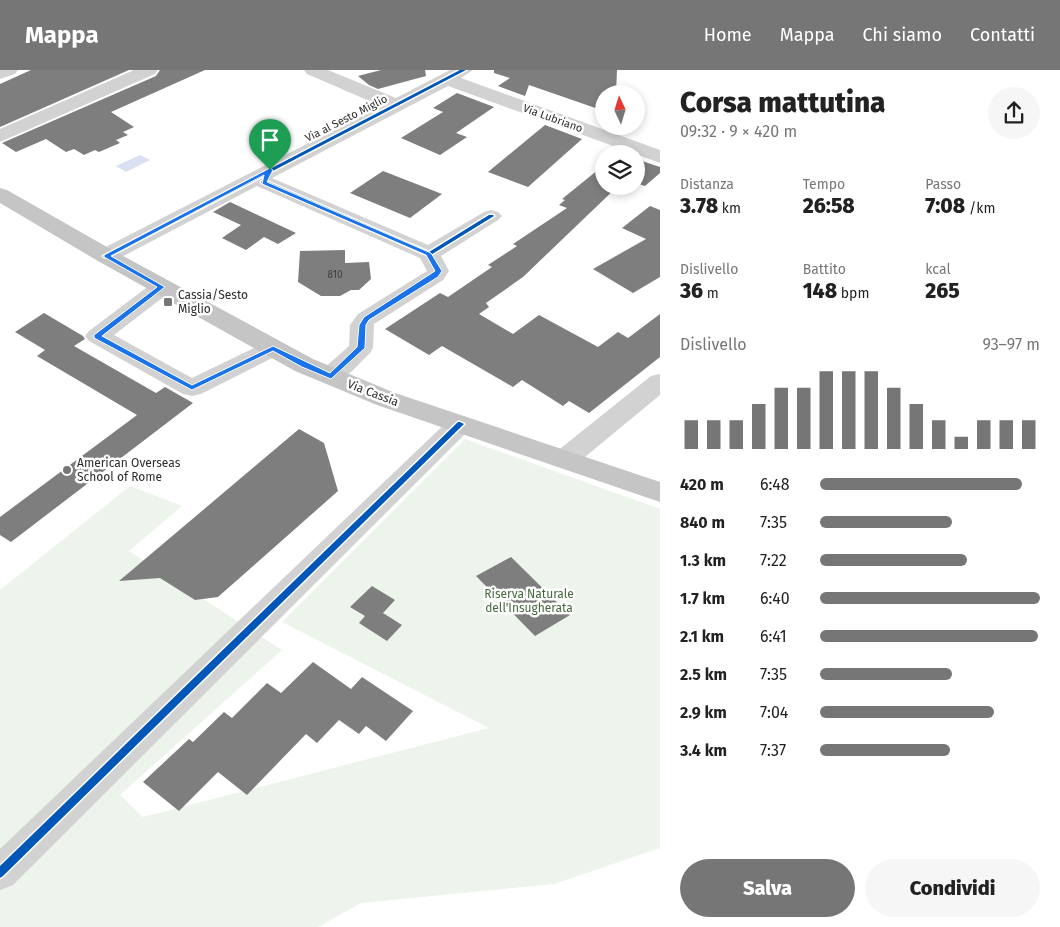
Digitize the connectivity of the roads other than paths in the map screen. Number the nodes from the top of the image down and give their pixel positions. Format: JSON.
{"nodes":[{"id":1,"x":9,"y":70,"type":"edge"},
{"id":2,"x":150,"y":70,"type":"edge"},
{"id":3,"x":464,"y":70,"type":"edge"},
{"id":4,"x":325,"y":72,"type":"edge"},
{"id":5,"x":0,"y":74,"type":"edge"},
{"id":6,"x":446,"y":79,"type":"junction"},
{"id":7,"x":396,"y":105,"type":"junction"},
{"id":8,"x":0,"y":136,"type":"edge"},
{"id":9,"x":660,"y":157,"type":"edge"},
{"id":10,"x":267,"y":176,"type":"junction"},
{"id":11,"x":0,"y":194,"type":"edge"},
{"id":12,"x":491,"y":216,"type":"dead end"},
{"id":13,"x":429,"y":254,"type":"junction"},
{"id":14,"x":106,"y":256,"type":"junction"},
{"id":15,"x":162,"y":287,"type":"junction"},
{"id":16,"x":273,"y":348,"type":"junction"},
{"id":17,"x":331,"y":376,"type":"junction"},
{"id":18,"x":660,"y":382,"type":"edge"},
{"id":19,"x":460,"y":424,"type":"junction"},
{"id":20,"x":565,"y":459,"type":"junction"},
{"id":21,"x":660,"y":492,"type":"edge"},
{"id":22,"x":0,"y":873,"type":"edge"}],
"edges":[{"from":1,"to":5,"type":"street"},
{"from":2,"to":8,"type":"street"},
{"from":3,"to":6,"type":"street","name":"Via al Sesto Miglio"},
{"from":4,"to":7,"type":"street"},
{"from":6,"to":7,"type":"street","name":"Via al Sesto Miglio"},
{"from":6,"to":9,"type":"street","name":"Via Lubriano"},
{"from":7,"to":10,"type":"street","name":"Via al Sesto Miglio"},
{"from":10,"to":13,"type":"street"},
{"from":10,"to":14,"type":"street","name":"Via al Sesto Miglio"},
{"from":11,"to":14,"type":"main road","name":"Via Cassia"},
{"from":12,"to":13,"type":"street"},
{"from":13,"to":17,"type":"street"},
{"from":14,"to":15,"type":"main road","name":"Via Cassia"},
{"from":15,"to":16,"type":"main road","name":"Via Cassia"},
{"from":15,"to":16,"type":"street"},
{"from":16,"to":17,"type":"main road","name":"Via Cassia"},
{"from":17,"to":19,"type":"main road","name":"Via Cassia"},
{"from":18,"to":20,"type":"street"},
{"from":19,"to":20,"type":"main road","name":"Via Cassia"},
{"from":19,"to":22,"type":"street"},
{"from":20,"to":21,"type":"main road","name":"Via Cassia"}]}
